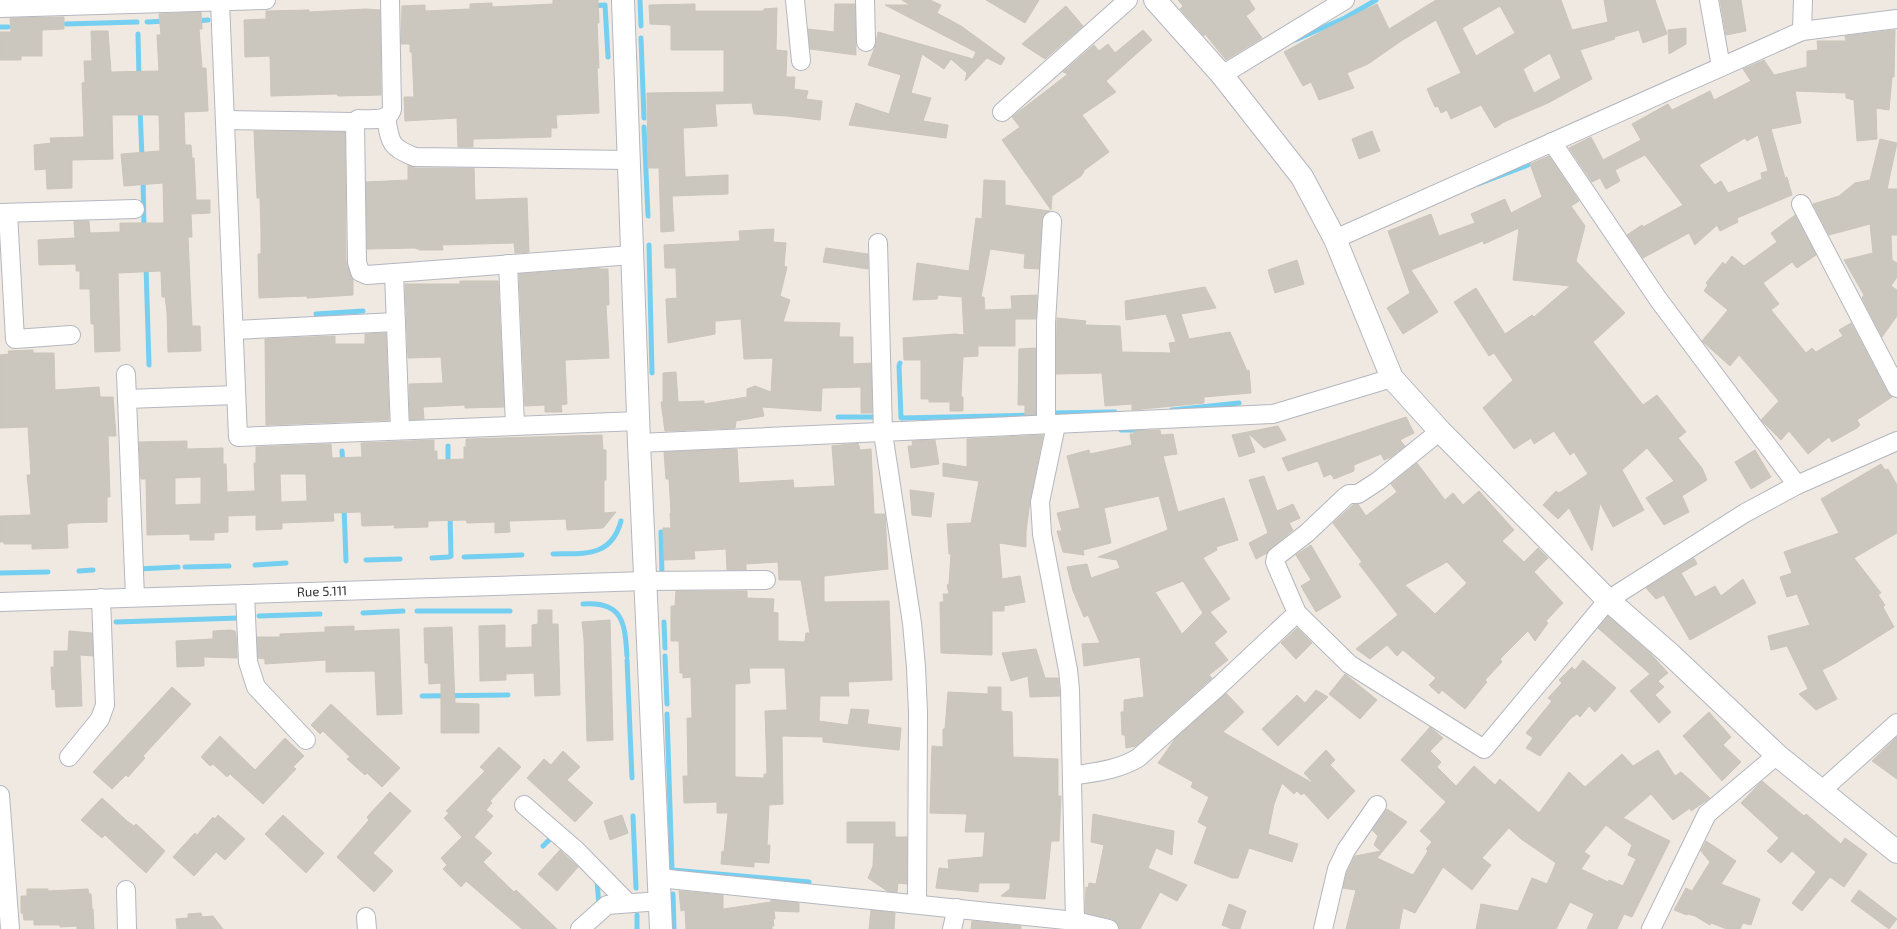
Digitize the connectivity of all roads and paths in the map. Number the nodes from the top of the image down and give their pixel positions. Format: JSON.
{"nodes":[{"id":1,"x":266,"y":0,"type":"edge"},
{"id":2,"x":390,"y":0,"type":"edge"},
{"id":3,"x":623,"y":0,"type":"edge"},
{"id":4,"x":796,"y":0,"type":"edge"},
{"id":5,"x":865,"y":0,"type":"edge"},
{"id":6,"x":1128,"y":0,"type":"edge"},
{"id":7,"x":1155,"y":0,"type":"edge"},
{"id":8,"x":1345,"y":0,"type":"edge"},
{"id":9,"x":1709,"y":0,"type":"edge"},
{"id":10,"x":1803,"y":0,"type":"edge"},
{"id":11,"x":240,"y":1,"type":"edge"},
{"id":12,"x":109,"y":2,"type":"edge"},
{"id":13,"x":220,"y":2,"type":"junction"},
{"id":14,"x":0,"y":8,"type":"edge"},
{"id":15,"x":1897,"y":19,"type":"edge"},
{"id":16,"x":1802,"y":31,"type":"junction"},
{"id":17,"x":866,"y":42,"type":"dead end"},
{"id":18,"x":801,"y":61,"type":"dead end"},
{"id":19,"x":1721,"y":67,"type":"junction"},
{"id":20,"x":1222,"y":75,"type":"junction"},
{"id":21,"x":1002,"y":112,"type":"dead end"},
{"id":22,"x":386,"y":117,"type":"junction"},
{"id":23,"x":225,"y":120,"type":"junction"},
{"id":24,"x":355,"y":122,"type":"junction"},
{"id":25,"x":1552,"y":142,"type":"junction"},
{"id":26,"x":628,"y":160,"type":"junction"},
{"id":27,"x":1801,"y":204,"type":"dead end"},
{"id":28,"x":135,"y":209,"type":"dead end"},
{"id":29,"x":4,"y":213,"type":"edge"},
{"id":30,"x":1052,"y":221,"type":"dead end"},
{"id":31,"x":1335,"y":239,"type":"junction"},
{"id":32,"x":878,"y":243,"type":"dead end"},
{"id":33,"x":632,"y":255,"type":"junction"},
{"id":34,"x":508,"y":264,"type":"junction"},
{"id":35,"x":394,"y":273,"type":"junction"},
{"id":36,"x":396,"y":322,"type":"junction"},
{"id":37,"x":234,"y":330,"type":"junction"},
{"id":38,"x":71,"y":335,"type":"dead end"},
{"id":39,"x":126,"y":374,"type":"dead end"},
{"id":40,"x":1392,"y":378,"type":"junction"},
{"id":41,"x":1897,"y":388,"type":"edge"},
{"id":42,"x":236,"y":395,"type":"junction"},
{"id":43,"x":127,"y":399,"type":"junction"},
{"id":44,"x":638,"y":421,"type":"junction"},
{"id":45,"x":515,"y":425,"type":"junction"},
{"id":46,"x":1051,"y":425,"type":"junction"},
{"id":47,"x":400,"y":430,"type":"junction"},
{"id":48,"x":1440,"y":431,"type":"junction"},
{"id":49,"x":883,"y":433,"type":"junction"},
{"id":50,"x":1897,"y":441,"type":"edge"},
{"id":51,"x":638,"y":443,"type":"junction"},
{"id":52,"x":1797,"y":485,"type":"junction"},
{"id":53,"x":766,"y":580,"type":"dead end"},
{"id":54,"x":645,"y":581,"type":"junction"},
{"id":55,"x":246,"y":594,"type":"junction"},
{"id":56,"x":135,"y":597,"type":"junction"},
{"id":57,"x":101,"y":598,"type":"junction"},
{"id":58,"x":1608,"y":600,"type":"junction"},
{"id":59,"x":0,"y":602,"type":"edge"},
{"id":60,"x":1297,"y":614,"type":"junction"},
{"id":61,"x":1897,"y":723,"type":"edge"},
{"id":62,"x":306,"y":740,"type":"dead end"},
{"id":63,"x":1777,"y":755,"type":"junction"},
{"id":64,"x":69,"y":757,"type":"dead end"},
{"id":65,"x":1072,"y":776,"type":"junction"},
{"id":66,"x":1821,"y":791,"type":"junction"},
{"id":67,"x":0,"y":795,"type":"edge"},
{"id":68,"x":524,"y":805,"type":"dead end"},
{"id":69,"x":1377,"y":805,"type":"dead end"},
{"id":70,"x":1897,"y":852,"type":"edge"},
{"id":71,"x":659,"y":878,"type":"junction"},
{"id":72,"x":126,"y":890,"type":"dead end"},
{"id":73,"x":660,"y":901,"type":"junction"},
{"id":74,"x":628,"y":903,"type":"junction"},
{"id":75,"x":917,"y":903,"type":"junction"},
{"id":76,"x":957,"y":908,"type":"junction"},
{"id":77,"x":1075,"y":921,"type":"junction"},
{"id":78,"x":10,"y":929,"type":"edge"},
{"id":79,"x":127,"y":929,"type":"edge"},
{"id":80,"x":580,"y":929,"type":"edge"},
{"id":81,"x":661,"y":929,"type":"edge"},
{"id":82,"x":952,"y":929,"type":"edge"},
{"id":83,"x":1109,"y":929,"type":"edge"},
{"id":84,"x":1323,"y":929,"type":"edge"},
{"id":85,"x":1651,"y":929,"type":"edge"}],
"edges":[{"from":1,"to":11,"type":"street"},
{"from":2,"to":22,"type":"street"},
{"from":3,"to":26,"type":"street"},
{"from":4,"to":18,"type":"street"},
{"from":5,"to":17,"type":"street"},
{"from":6,"to":21,"type":"street"},
{"from":7,"to":20,"type":"street"},
{"from":8,"to":20,"type":"street"},
{"from":9,"to":19,"type":"street"},
{"from":10,"to":16,"type":"street"},
{"from":11,"to":13,"type":"street"},
{"from":12,"to":13,"type":"street"},
{"from":12,"to":14,"type":"street"},
{"from":13,"to":23,"type":"street"},
{"from":15,"to":16,"type":"street"},
{"from":16,"to":19,"type":"street"},
{"from":19,"to":25,"type":"street"},
{"from":20,"to":31,"type":"street"},
{"from":22,"to":24,"type":"street"},
{"from":22,"to":26,"type":"street"},
{"from":23,"to":24,"type":"street"},
{"from":23,"to":37,"type":"street"},
{"from":24,"to":35,"type":"street"},
{"from":25,"to":31,"type":"street"},
{"from":25,"to":52,"type":"street"},
{"from":26,"to":33,"type":"street"},
{"from":27,"to":41,"type":"street"},
{"from":28,"to":29,"type":"street"},
{"from":29,"to":38,"type":"street"},
{"from":30,"to":46,"type":"street"},
{"from":31,"to":40,"type":"street"},
{"from":32,"to":49,"type":"street"},
{"from":33,"to":34,"type":"street"},
{"from":33,"to":44,"type":"street"},
{"from":34,"to":35,"type":"street"},
{"from":34,"to":45,"type":"street"},
{"from":35,"to":36,"type":"street"},
{"from":36,"to":37,"type":"street"},
{"from":36,"to":47,"type":"street"},
{"from":37,"to":42,"type":"street"},
{"from":39,"to":43,"type":"street"},
{"from":40,"to":46,"type":"street"},
{"from":40,"to":48,"type":"street"},
{"from":42,"to":43,"type":"street"},
{"from":42,"to":47,"type":"street"},
{"from":43,"to":56,"type":"street"},
{"from":44,"to":45,"type":"street"},
{"from":44,"to":51,"type":"street"},
{"from":45,"to":47,"type":"street"},
{"from":46,"to":49,"type":"street"},
{"from":46,"to":65,"type":"street"},
{"from":48,"to":58,"type":"street"},
{"from":48,"to":60,"type":"street"},
{"from":49,"to":51,"type":"street"},
{"from":49,"to":75,"type":"street"},
{"from":50,"to":52,"type":"street"},
{"from":51,"to":54,"type":"street"},
{"from":52,"to":58,"type":"street"},
{"from":53,"to":54,"type":"street","name":"Rue 5.111"},
{"from":54,"to":55,"type":"street","name":"Rue 5.111"},
{"from":54,"to":71,"type":"street"},
{"from":55,"to":56,"type":"street","name":"Rue 5.111"},
{"from":55,"to":62,"type":"street"},
{"from":56,"to":57,"type":"street","name":"Rue 5.111"},
{"from":57,"to":59,"type":"street","name":"Rue 5.111"},
{"from":57,"to":64,"type":"street"},
{"from":58,"to":60,"type":"street"},
{"from":58,"to":63,"type":"street"},
{"from":60,"to":65,"type":"street"},
{"from":61,"to":66,"type":"street"},
{"from":63,"to":66,"type":"street"},
{"from":63,"to":85,"type":"street"},
{"from":65,"to":77,"type":"street"},
{"from":66,"to":70,"type":"street"},
{"from":67,"to":78,"type":"street"},
{"from":68,"to":74,"type":"street"},
{"from":69,"to":84,"type":"street"},
{"from":71,"to":73,"type":"street"},
{"from":71,"to":75,"type":"street"},
{"from":72,"to":79,"type":"street"},
{"from":73,"to":74,"type":"street"},
{"from":73,"to":81,"type":"street"},
{"from":74,"to":80,"type":"street"},
{"from":75,"to":76,"type":"street"},
{"from":76,"to":77,"type":"street"},
{"from":76,"to":82,"type":"street"},
{"from":77,"to":83,"type":"street"}]}
